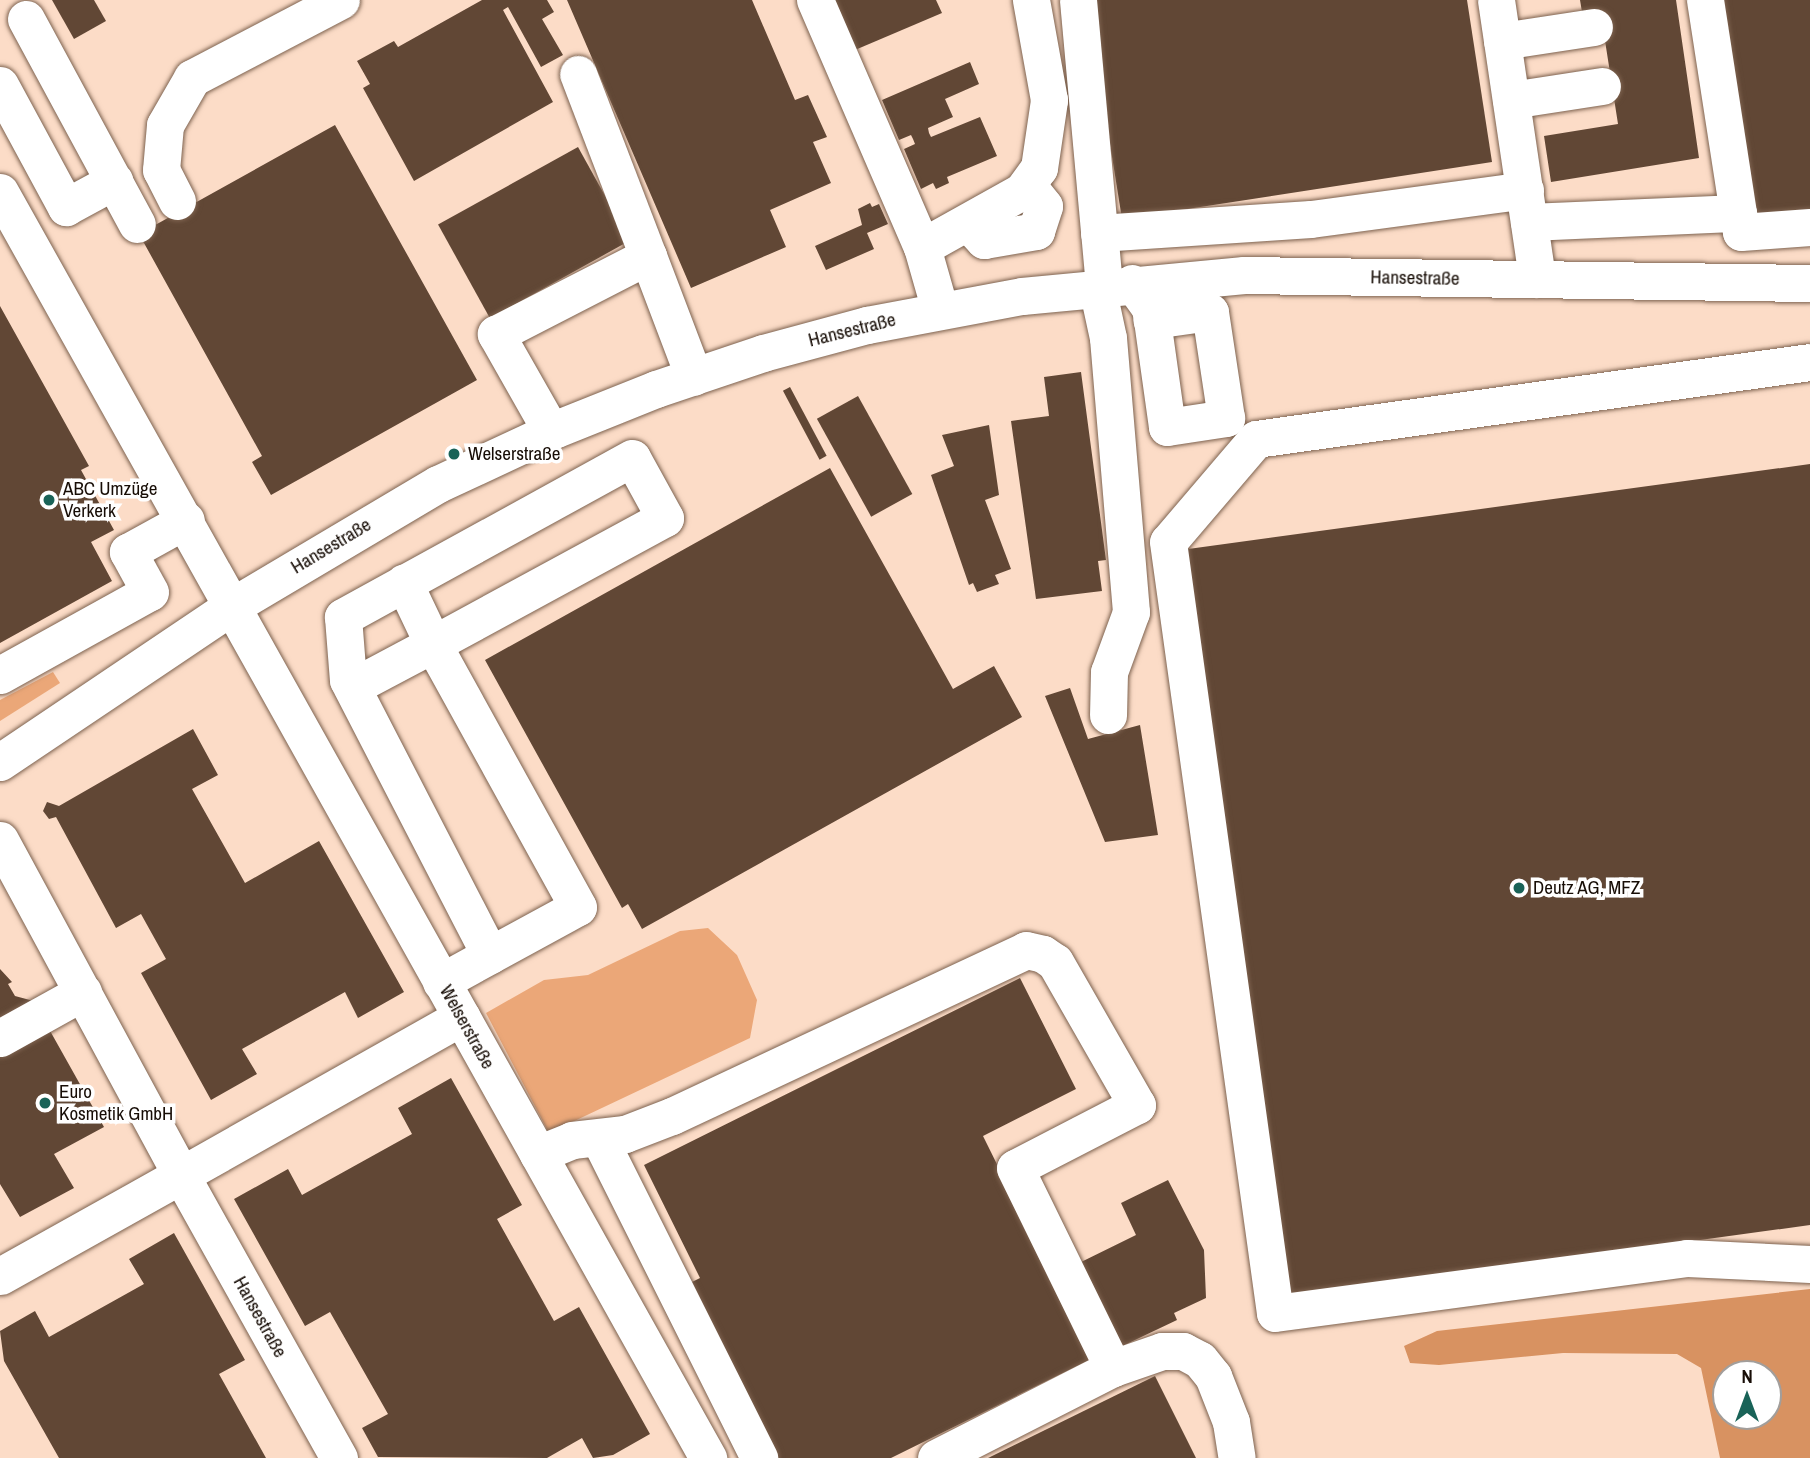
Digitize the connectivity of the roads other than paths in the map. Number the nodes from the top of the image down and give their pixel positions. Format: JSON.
{"nodes":[{"id":1,"x":341,"y":0,"type":"edge"},
{"id":2,"x":815,"y":0,"type":"edge"},
{"id":3,"x":1031,"y":0,"type":"edge"},
{"id":4,"x":1078,"y":0,"type":"edge"},
{"id":5,"x":1496,"y":0,"type":"edge"},
{"id":6,"x":1705,"y":0,"type":"edge"},
{"id":7,"x":26,"y":19,"type":"dead end"},
{"id":8,"x":1580,"y":19,"type":"edge"},
{"id":9,"x":1502,"y":41,"type":"junction"},
{"id":10,"x":578,"y":74,"type":"dead end"},
{"id":11,"x":0,"y":85,"type":"edge"},
{"id":12,"x":1602,"y":86,"type":"dead end"},
{"id":13,"x":1511,"y":100,"type":"junction"},
{"id":14,"x":114,"y":181,"type":"junction"},
{"id":15,"x":177,"y":201,"type":"dead end"},
{"id":16,"x":1527,"y":206,"type":"junction"},
{"id":17,"x":4,"y":207,"type":"edge"},
{"id":18,"x":1738,"y":213,"type":"junction"},
{"id":19,"x":137,"y":224,"type":"dead end"},
{"id":20,"x":1810,"y":227,"type":"edge"},
{"id":21,"x":1099,"y":233,"type":"junction"},
{"id":22,"x":922,"y":247,"type":"junction"},
{"id":23,"x":648,"y":256,"type":"junction"},
{"id":24,"x":1537,"y":279,"type":"junction"},
{"id":25,"x":1810,"y":283,"type":"edge"},
{"id":26,"x":1111,"y":285,"type":"junction"},
{"id":27,"x":940,"y":310,"type":"junction"},
{"id":28,"x":1152,"y":320,"type":"dead end"},
{"id":29,"x":1810,"y":362,"type":"edge"},
{"id":30,"x":694,"y":377,"type":"junction"},
{"id":31,"x":551,"y":431,"type":"junction"},
{"id":32,"x":186,"y":520,"type":"junction"},
{"id":33,"x":404,"y":583,"type":"junction"},
{"id":34,"x":234,"y":605,"type":"junction"},
{"id":35,"x":433,"y":643,"type":"junction"},
{"id":36,"x":0,"y":676,"type":"edge"},
{"id":37,"x":352,"y":687,"type":"junction"},
{"id":38,"x":1108,"y":716,"type":"dead end"},
{"id":39,"x":0,"y":762,"type":"edge"},
{"id":40,"x":0,"y":840,"type":"edge"},
{"id":41,"x":490,"y":956,"type":"junction"},
{"id":42,"x":441,"y":982,"type":"junction"},
{"id":43,"x":83,"y":992,"type":"junction"},
{"id":44,"x":461,"y":1017,"type":"junction"},
{"id":45,"x":0,"y":1038,"type":"edge"},
{"id":46,"x":599,"y":1138,"type":"junction"},
{"id":47,"x":538,"y":1154,"type":"junction"},
{"id":48,"x":181,"y":1175,"type":"junction"},
{"id":49,"x":1810,"y":1264,"type":"edge"},
{"id":50,"x":0,"y":1276,"type":"edge"},
{"id":51,"x":1113,"y":1368,"type":"junction"},
{"id":52,"x":339,"y":1458,"type":"edge"},
{"id":53,"x":708,"y":1458,"type":"edge"},
{"id":54,"x":759,"y":1458,"type":"edge"},
{"id":55,"x":936,"y":1458,"type":"edge"},
{"id":56,"x":1237,"y":1458,"type":"edge"}],
"edges":[{"from":1,"to":15,"type":"street"},
{"from":2,"to":22,"type":"street"},
{"from":3,"to":22,"type":"street"},
{"from":4,"to":21,"type":"street"},
{"from":5,"to":9,"type":"street"},
{"from":6,"to":18,"type":"street"},
{"from":7,"to":14,"type":"street"},
{"from":8,"to":9,"type":"street"},
{"from":9,"to":13,"type":"street"},
{"from":10,"to":23,"type":"street"},
{"from":11,"to":14,"type":"street"},
{"from":12,"to":13,"type":"street"},
{"from":13,"to":16,"type":"street"},
{"from":14,"to":19,"type":"street"},
{"from":16,"to":18,"type":"street"},
{"from":16,"to":21,"type":"street"},
{"from":16,"to":24,"type":"street"},
{"from":17,"to":32,"type":"street","name":"Welserstraße"},
{"from":18,"to":20,"type":"street"},
{"from":21,"to":26,"type":"street"},
{"from":22,"to":27,"type":"street"},
{"from":23,"to":30,"type":"street"},
{"from":23,"to":31,"type":"street"},
{"from":24,"to":25,"type":"street","name":"Hansestraße"},
{"from":24,"to":26,"type":"street","name":"Hansestraße"},
{"from":26,"to":27,"type":"street","name":"Hansestraße"},
{"from":26,"to":28,"type":"street"},
{"from":26,"to":38,"type":"street"},
{"from":27,"to":30,"type":"street","name":"Hansestraße"},
{"from":29,"to":49,"type":"street"},
{"from":30,"to":31,"type":"street","name":"Hansestraße"},
{"from":31,"to":34,"type":"street","name":"Hansestraße"},
{"from":32,"to":34,"type":"street","name":"Welserstraße"},
{"from":32,"to":36,"type":"street"},
{"from":33,"to":35,"type":"street"},
{"from":33,"to":35,"type":"street"},
{"from":33,"to":37,"type":"street"},
{"from":34,"to":39,"type":"street","name":"Hansestraße"},
{"from":34,"to":42,"type":"street","name":"Welserstraße"},
{"from":35,"to":37,"type":"street"},
{"from":35,"to":41,"type":"street"},
{"from":37,"to":41,"type":"street"},
{"from":40,"to":43,"type":"street","name":"Hansestraße"},
{"from":41,"to":42,"type":"street"},
{"from":42,"to":44,"type":"street","name":"Welserstraße"},
{"from":43,"to":45,"type":"street"},
{"from":43,"to":48,"type":"street","name":"Hansestraße"},
{"from":44,"to":47,"type":"street","name":"Welserstraße"},
{"from":44,"to":48,"type":"street"},
{"from":46,"to":47,"type":"street"},
{"from":46,"to":51,"type":"street"},
{"from":46,"to":54,"type":"street"},
{"from":47,"to":53,"type":"street","name":"Welserstraße"},
{"from":48,"to":50,"type":"street"},
{"from":48,"to":52,"type":"street","name":"Hansestraße"},
{"from":51,"to":55,"type":"street"},
{"from":51,"to":56,"type":"street"}]}
